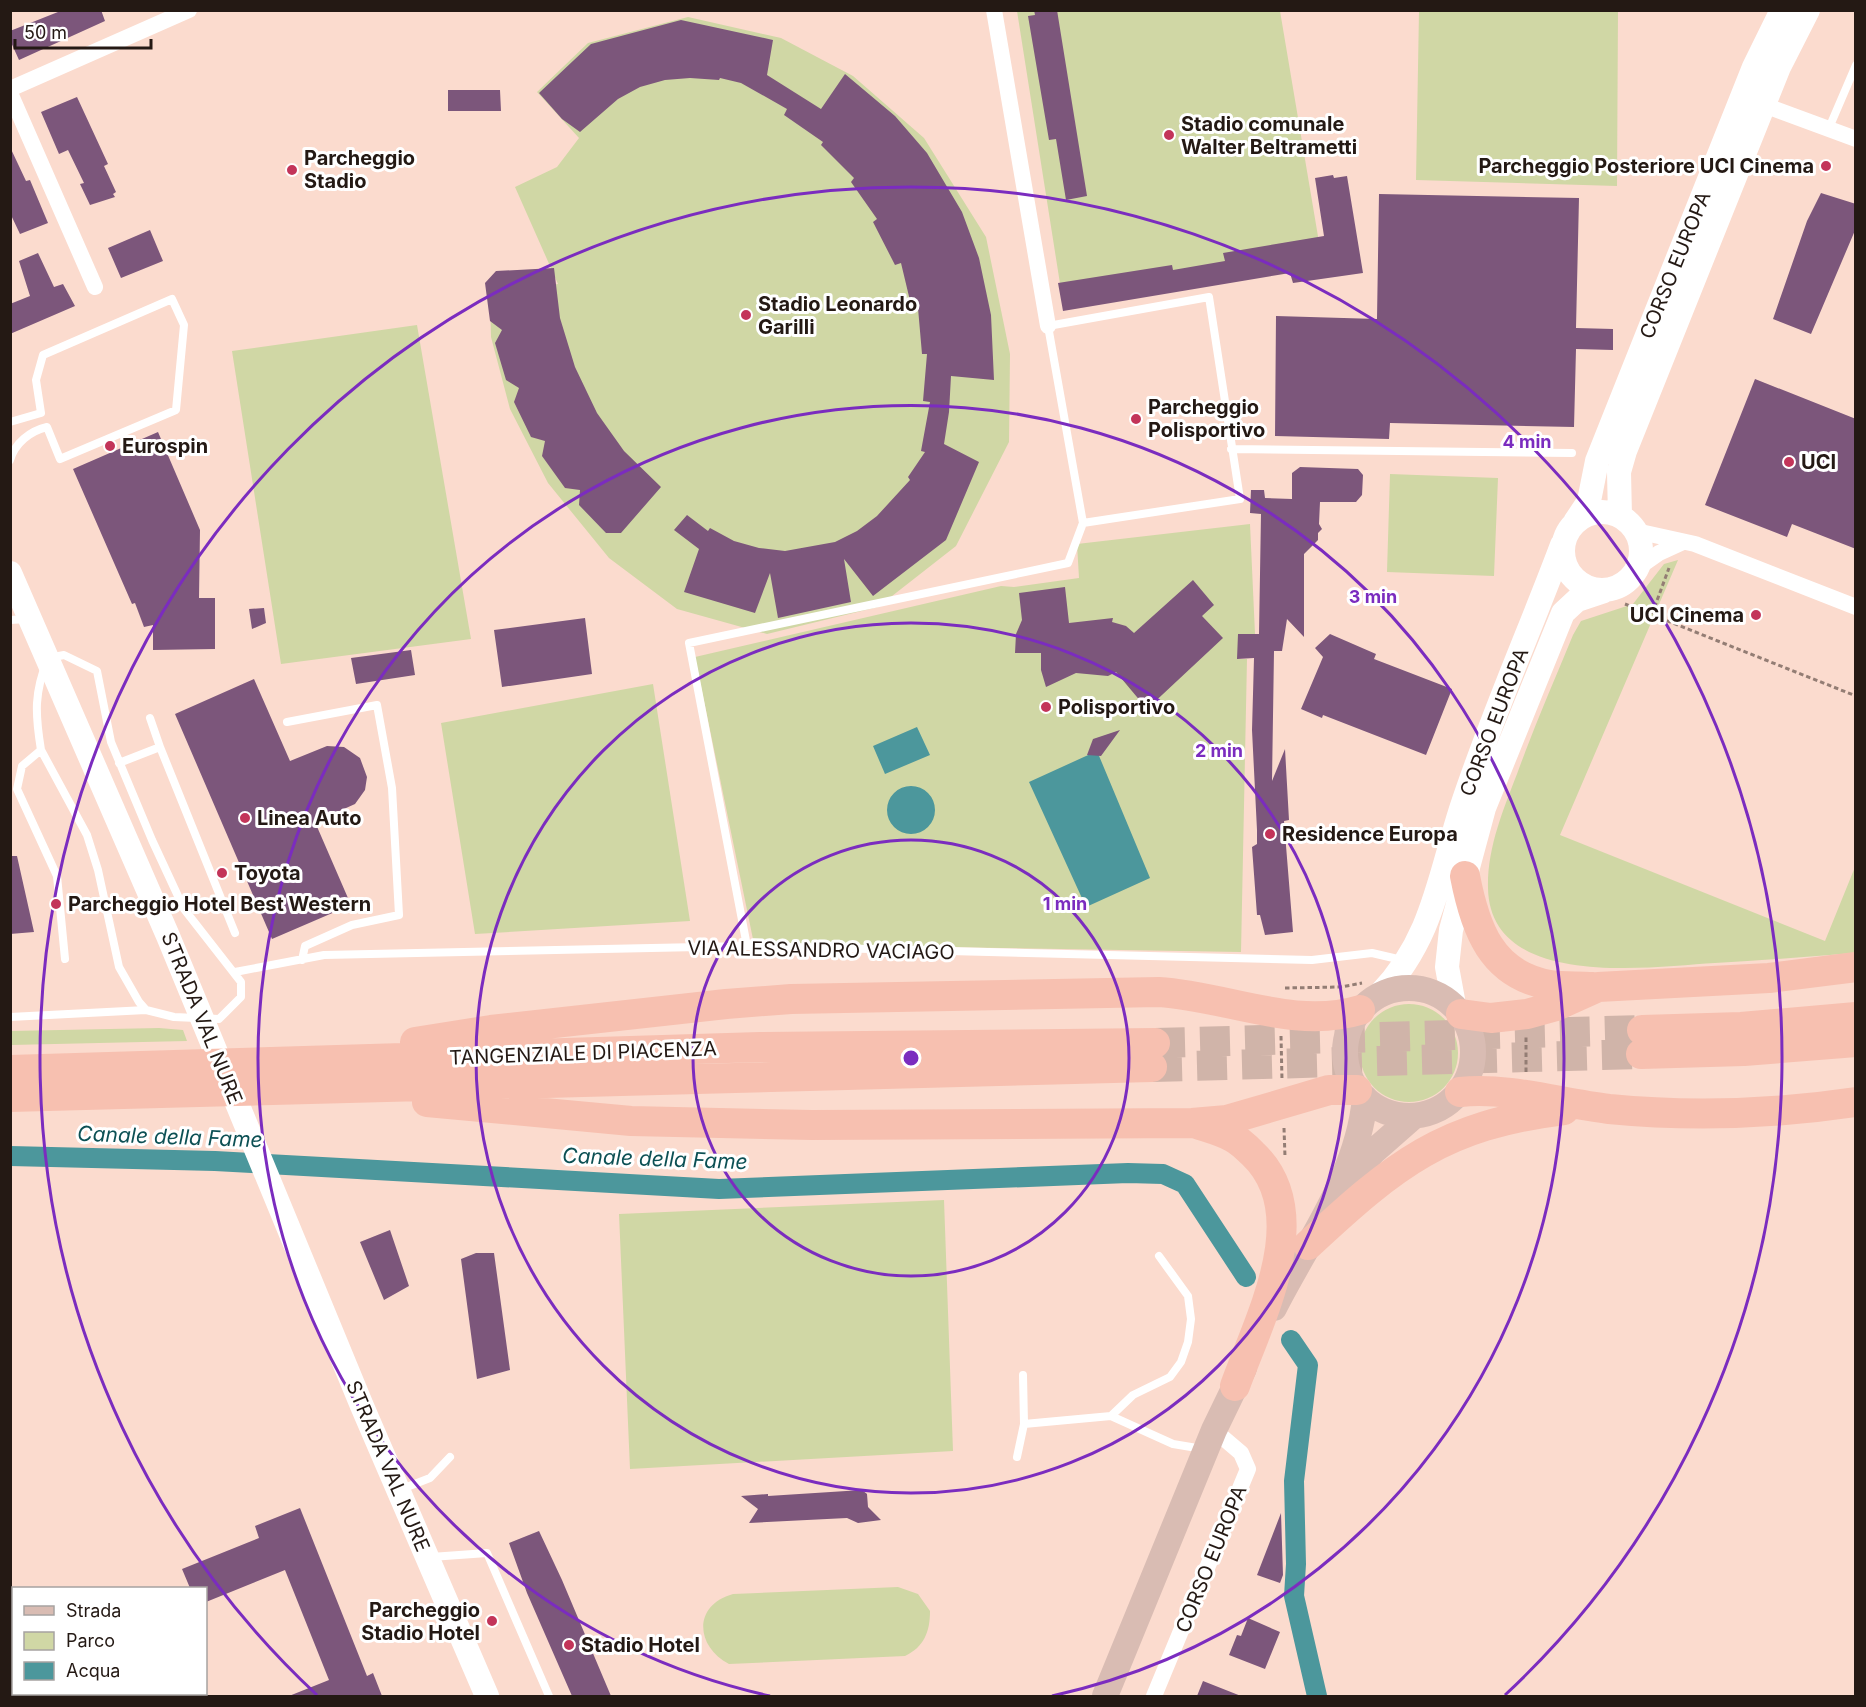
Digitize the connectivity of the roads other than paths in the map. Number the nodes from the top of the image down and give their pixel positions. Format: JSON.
{"nodes":[{"id":1,"x":994,"y":10,"type":"edge"},
{"id":2,"x":1782,"y":10,"type":"edge"},
{"id":3,"x":1808,"y":10,"type":"edge"},
{"id":4,"x":182,"y":12,"type":"edge"},
{"id":5,"x":1856,"y":65,"type":"edge"},
{"id":6,"x":10,"y":91,"type":"edge"},
{"id":7,"x":1764,"y":105,"type":"junction"},
{"id":8,"x":1829,"y":128,"type":"junction"},
{"id":9,"x":1856,"y":139,"type":"edge"},
{"id":10,"x":95,"y":287,"type":"dead end"},
{"id":11,"x":1048,"y":326,"type":"junction"},
{"id":12,"x":10,"y":422,"type":"edge"},
{"id":13,"x":1232,"y":449,"type":"junction"},
{"id":14,"x":1572,"y":453,"type":"dead end"},
{"id":15,"x":10,"y":460,"type":"edge"},
{"id":16,"x":1575,"y":522,"type":"junction"},
{"id":17,"x":1083,"y":523,"type":"junction"},
{"id":18,"x":1628,"y":523,"type":"junction"},
{"id":19,"x":1684,"y":542,"type":"junction"},
{"id":20,"x":1562,"y":546,"type":"junction"},
{"id":21,"x":1639,"y":567,"type":"junction"},
{"id":22,"x":10,"y":573,"type":"edge"},
{"id":23,"x":1604,"y":591,"type":"junction"},
{"id":24,"x":1856,"y":607,"type":"edge"},
{"id":25,"x":21,"y":619,"type":"edge"},
{"id":26,"x":48,"y":658,"type":"junction"},
{"id":27,"x":150,"y":718,"type":"dead end"},
{"id":28,"x":287,"y":722,"type":"dead end"},
{"id":29,"x":160,"y":747,"type":"junction"},
{"id":30,"x":41,"y":750,"type":"junction"},
{"id":31,"x":119,"y":763,"type":"junction"},
{"id":32,"x":1465,"y":876,"type":"junction"},
{"id":33,"x":235,"y":933,"type":"dead end"},
{"id":34,"x":747,"y":946,"type":"junction"},
{"id":35,"x":65,"y":959,"type":"dead end"},
{"id":36,"x":302,"y":960,"type":"junction"},
{"id":37,"x":1408,"y":961,"type":"junction"},
{"id":38,"x":1856,"y":967,"type":"edge"},
{"id":39,"x":234,"y":972,"type":"junction"},
{"id":40,"x":1598,"y":987,"type":"junction"},
{"id":41,"x":1370,"y":1002,"type":"junction"},
{"id":42,"x":146,"y":1010,"type":"junction"},
{"id":43,"x":1458,"y":1010,"type":"junction"},
{"id":44,"x":10,"y":1017,"type":"edge"},
{"id":45,"x":1856,"y":1017,"type":"edge"},
{"id":46,"x":1856,"y":1042,"type":"edge"},
{"id":47,"x":1153,"y":1055,"type":"tunnel mouth"},
{"id":48,"x":10,"y":1070,"type":"edge"},
{"id":49,"x":295,"y":1076,"type":"junction"},
{"id":50,"x":1460,"y":1092,"type":"junction"},
{"id":51,"x":1361,"y":1094,"type":"junction"},
{"id":52,"x":10,"y":1097,"type":"edge"},
{"id":53,"x":1856,"y":1102,"type":"edge"},
{"id":54,"x":1609,"y":1108,"type":"junction"},
{"id":55,"x":1414,"y":1116,"type":"junction"},
{"id":56,"x":1192,"y":1123,"type":"junction"},
{"id":57,"x":1336,"y":1195,"type":"junction"},
{"id":58,"x":1308,"y":1245,"type":"junction"},
{"id":59,"x":1159,"y":1256,"type":"dead end"},
{"id":60,"x":1023,"y":1376,"type":"dead end"},
{"id":61,"x":1235,"y":1386,"type":"junction"},
{"id":62,"x":1111,"y":1416,"type":"junction"},
{"id":63,"x":1024,"y":1424,"type":"junction"},
{"id":64,"x":1210,"y":1440,"type":"junction"},
{"id":65,"x":450,"y":1457,"type":"dead end"},
{"id":66,"x":1017,"y":1457,"type":"dead end"},
{"id":67,"x":398,"y":1490,"type":"junction"},
{"id":68,"x":427,"y":1557,"type":"junction"},
{"id":69,"x":487,"y":1696,"type":"edge"},
{"id":70,"x":549,"y":1696,"type":"edge"},
{"id":71,"x":1105,"y":1696,"type":"edge"},
{"id":72,"x":1154,"y":1696,"type":"edge"}],
"edges":[{"from":1,"to":11,"type":"street"},
{"from":2,"to":16,"type":"main road","name":"CORSO EUROPA"},
{"from":3,"to":7,"type":"main road","name":"CORSO EUROPA"},
{"from":4,"to":6,"type":"street"},
{"from":5,"to":8,"type":"lane"},
{"from":6,"to":10,"type":"street"},
{"from":7,"to":8,"type":"street"},
{"from":7,"to":18,"type":"main road","name":"CORSO EUROPA"},
{"from":8,"to":9,"type":"street"},
{"from":11,"to":13,"type":"lane"},
{"from":11,"to":17,"type":"lane"},
{"from":12,"to":15,"type":"lane"},
{"from":13,"to":14,"type":"lane"},
{"from":13,"to":17,"type":"lane"},
{"from":16,"to":18,"type":"main road"},
{"from":16,"to":20,"type":"main road"},
{"from":17,"to":34,"type":"lane"},
{"from":18,"to":19,"type":"street"},
{"from":18,"to":21,"type":"main road"},
{"from":19,"to":21,"type":"street"},
{"from":19,"to":24,"type":"street"},
{"from":20,"to":23,"type":"main road"},
{"from":20,"to":37,"type":"main road","name":"CORSO EUROPA"},
{"from":21,"to":23,"type":"main road"},
{"from":22,"to":25,"type":"main road","name":"STRADA VAL NURE"},
{"from":23,"to":32,"type":"main road","name":"CORSO EUROPA"},
{"from":25,"to":26,"type":"main road","name":"STRADA VAL NURE"},
{"from":26,"to":30,"type":"lane"},
{"from":26,"to":31,"type":"lane"},
{"from":26,"to":67,"type":"main road","name":"STRADA VAL NURE"},
{"from":27,"to":29,"type":"lane"},
{"from":28,"to":36,"type":"lane"},
{"from":29,"to":31,"type":"lane"},
{"from":29,"to":33,"type":"lane"},
{"from":30,"to":35,"type":"lane"},
{"from":30,"to":42,"type":"lane"},
{"from":31,"to":39,"type":"lane"},
{"from":32,"to":40,"type":"highway"},
{"from":32,"to":43,"type":"main road","name":"CORSO EUROPA"},
{"from":34,"to":36,"type":"lane","name":"VIA ALESSANDRO VACIAGO"},
{"from":34,"to":37,"type":"lane","name":"VIA ALESSANDRO VACIAGO"},
{"from":36,"to":39,"type":"lane","name":"VIA ALESSANDRO VACIAGO"},
{"from":37,"to":41,"type":"main road","name":"CORSO EUROPA"},
{"from":38,"to":40,"type":"highway"},
{"from":39,"to":42,"type":"lane"},
{"from":40,"to":43,"type":"highway"},
{"from":41,"to":43,"type":"main road"},
{"from":41,"to":49,"type":"highway"},
{"from":41,"to":51,"type":"main road"},
{"from":42,"to":44,"type":"lane"},
{"from":43,"to":50,"type":"main road"},
{"from":45,"to":46,"type":"highway"},
{"from":47,"to":49,"type":"highway","name":"TANGENZIALE DI PIACENZA"},
{"from":48,"to":49,"type":"highway","name":"TANGENZIALE DI PIACENZA"},
{"from":49,"to":52,"type":"highway","name":"TANGENZIALE DI PIACENZA"},
{"from":49,"to":56,"type":"highway"},
{"from":50,"to":54,"type":"highway"},
{"from":50,"to":55,"type":"main road"},
{"from":51,"to":55,"type":"main road"},
{"from":51,"to":56,"type":"highway"},
{"from":51,"to":57,"type":"main road"},
{"from":53,"to":54,"type":"highway"},
{"from":54,"to":58,"type":"highway"},
{"from":55,"to":57,"type":"main road"},
{"from":56,"to":61,"type":"highway"},
{"from":57,"to":58,"type":"main road"},
{"from":58,"to":61,"type":"main road"},
{"from":59,"to":62,"type":"lane"},
{"from":60,"to":63,"type":"lane"},
{"from":61,"to":64,"type":"main road"},
{"from":62,"to":63,"type":"lane"},
{"from":62,"to":64,"type":"lane"},
{"from":63,"to":66,"type":"lane"},
{"from":64,"to":71,"type":"main road"},
{"from":64,"to":72,"type":"street","name":"CORSO EUROPA"},
{"from":65,"to":67,"type":"lane"},
{"from":67,"to":68,"type":"main road","name":"STRADA VAL NURE"},
{"from":68,"to":69,"type":"main road","name":"STRADA VAL NURE"},
{"from":68,"to":70,"type":"lane"}]}
